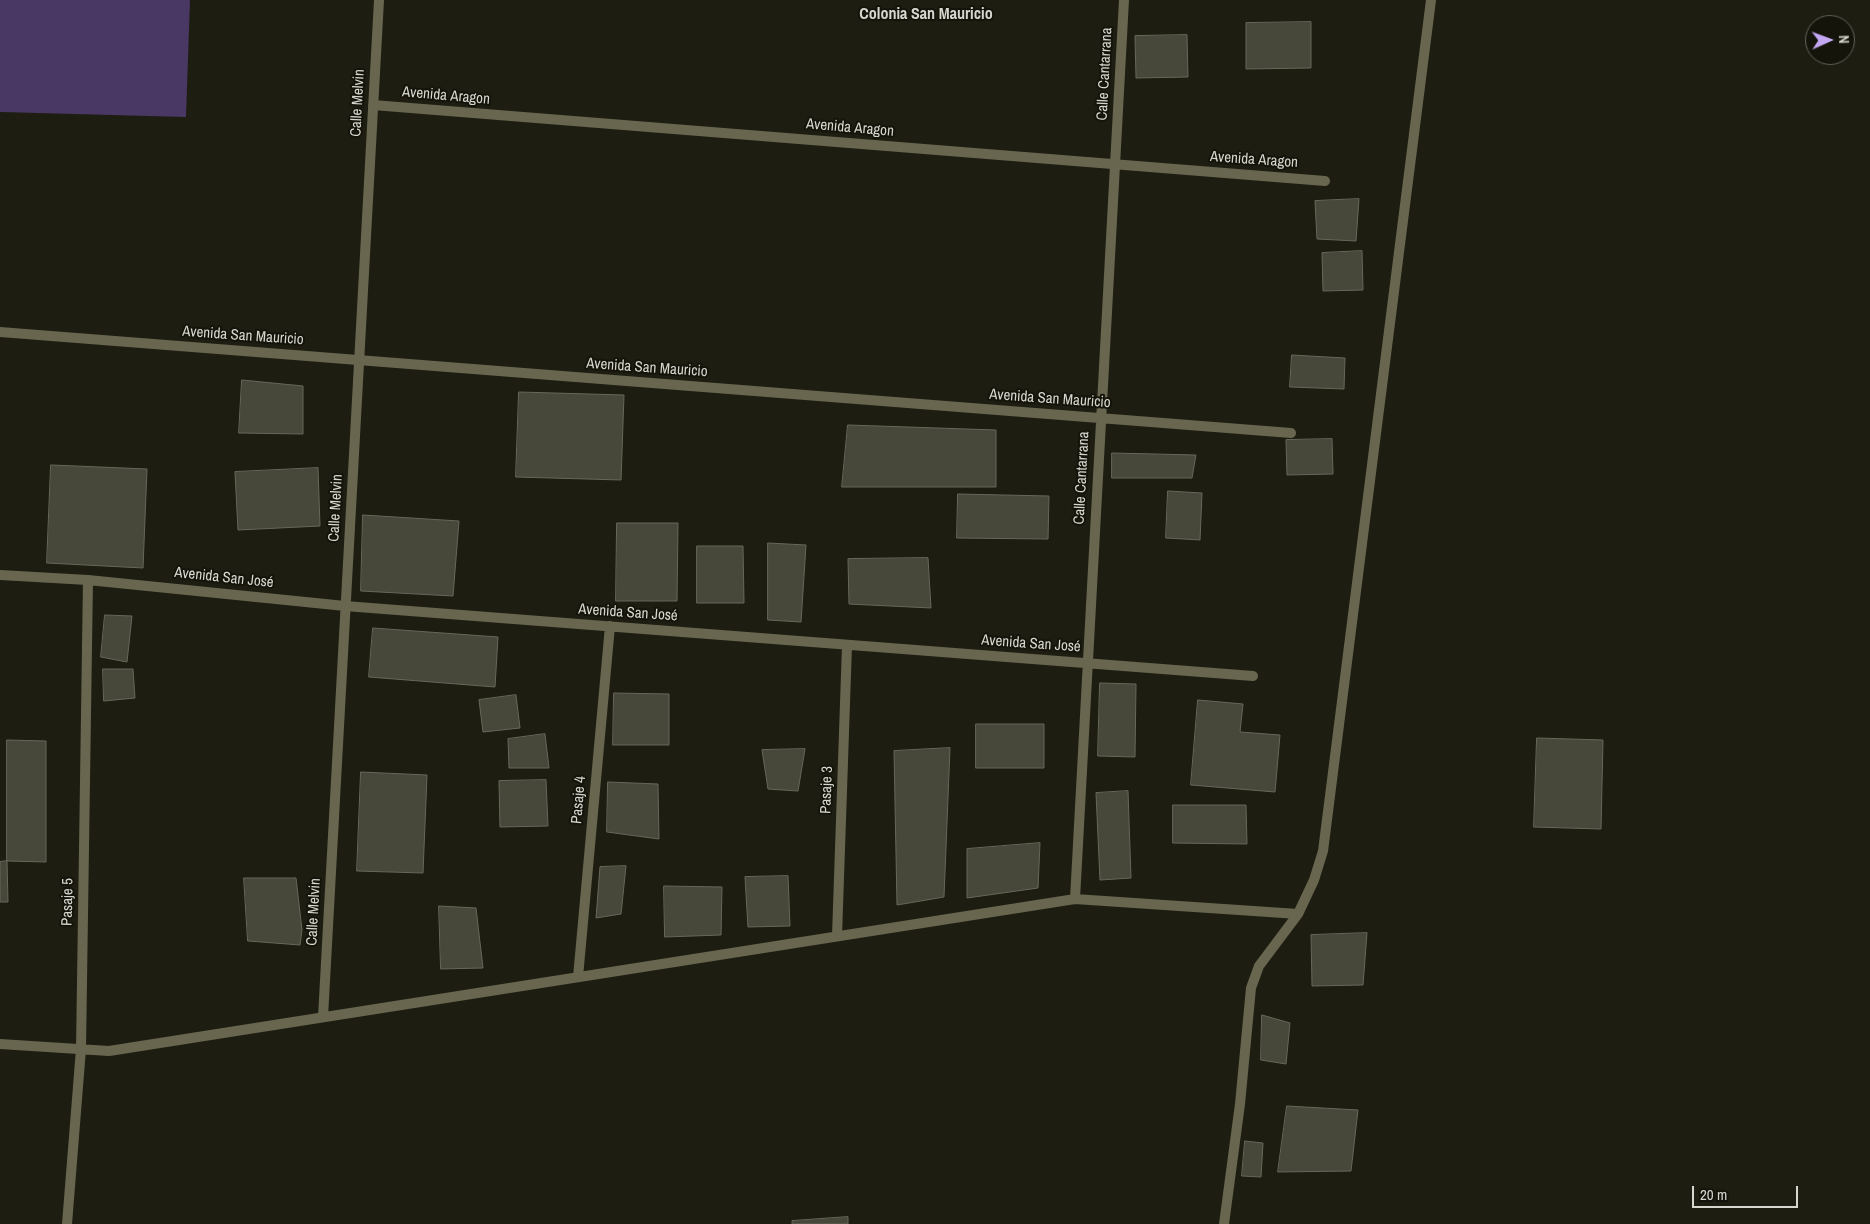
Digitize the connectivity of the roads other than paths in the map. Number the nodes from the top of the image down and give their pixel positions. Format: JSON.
{"nodes":[{"id":1,"x":379,"y":0,"type":"edge"},
{"id":2,"x":1124,"y":0,"type":"edge"},
{"id":3,"x":1431,"y":0,"type":"edge"},
{"id":4,"x":373,"y":105,"type":"junction"},
{"id":5,"x":1115,"y":164,"type":"junction"},
{"id":6,"x":1324,"y":181,"type":"dead end"},
{"id":7,"x":0,"y":332,"type":"edge"},
{"id":8,"x":359,"y":360,"type":"junction"},
{"id":9,"x":1101,"y":418,"type":"junction"},
{"id":10,"x":1291,"y":433,"type":"dead end"},
{"id":11,"x":0,"y":575,"type":"edge"},
{"id":12,"x":88,"y":580,"type":"junction"},
{"id":13,"x":345,"y":606,"type":"junction"},
{"id":14,"x":610,"y":626,"type":"junction"},
{"id":15,"x":847,"y":645,"type":"junction"},
{"id":16,"x":1088,"y":663,"type":"junction"},
{"id":17,"x":1253,"y":676,"type":"dead end"},
{"id":18,"x":1075,"y":899,"type":"junction"},
{"id":19,"x":1298,"y":914,"type":"junction"},
{"id":20,"x":837,"y":936,"type":"junction"},
{"id":21,"x":578,"y":977,"type":"junction"},
{"id":22,"x":323,"y":1017,"type":"junction"},
{"id":23,"x":0,"y":1044,"type":"edge"},
{"id":24,"x":81,"y":1049,"type":"junction"},
{"id":25,"x":66,"y":1224,"type":"edge"},
{"id":26,"x":1224,"y":1224,"type":"edge"}],
"edges":[{"from":1,"to":4,"type":"street","name":"Calle Melvin"},
{"from":2,"to":5,"type":"street","name":"Calle Cantarrana"},
{"from":3,"to":19,"type":"street"},
{"from":4,"to":5,"type":"street","name":"Avenida Aragon"},
{"from":4,"to":8,"type":"street","name":"Calle Melvin"},
{"from":5,"to":6,"type":"street","name":"Avenida Aragon"},
{"from":5,"to":9,"type":"street","name":"Calle Cantarrana"},
{"from":7,"to":8,"type":"street","name":"Avenida San Mauricio"},
{"from":8,"to":9,"type":"street","name":"Avenida San Mauricio"},
{"from":8,"to":13,"type":"street","name":"Calle Melvin"},
{"from":9,"to":10,"type":"street","name":"Avenida San Mauricio"},
{"from":9,"to":16,"type":"street","name":"Calle Cantarrana"},
{"from":11,"to":12,"type":"street","name":"Avenida San José"},
{"from":12,"to":13,"type":"street","name":"Avenida San José"},
{"from":12,"to":24,"type":"street","name":"Pasaje 5"},
{"from":13,"to":14,"type":"street","name":"Avenida San José"},
{"from":13,"to":22,"type":"street","name":"Calle Melvin"},
{"from":14,"to":15,"type":"street","name":"Avenida San José"},
{"from":14,"to":21,"type":"street","name":"Pasaje 4"},
{"from":15,"to":16,"type":"street","name":"Avenida San José"},
{"from":15,"to":20,"type":"street","name":"Pasaje 3"},
{"from":16,"to":17,"type":"street","name":"Avenida San José"},
{"from":16,"to":18,"type":"street","name":"Calle Cantarrana"},
{"from":18,"to":19,"type":"street"},
{"from":18,"to":20,"type":"street"},
{"from":19,"to":26,"type":"street"},
{"from":20,"to":21,"type":"street"},
{"from":21,"to":22,"type":"street"},
{"from":22,"to":24,"type":"street"},
{"from":23,"to":24,"type":"street"},
{"from":24,"to":25,"type":"street","name":"Pasaje 5"}]}
